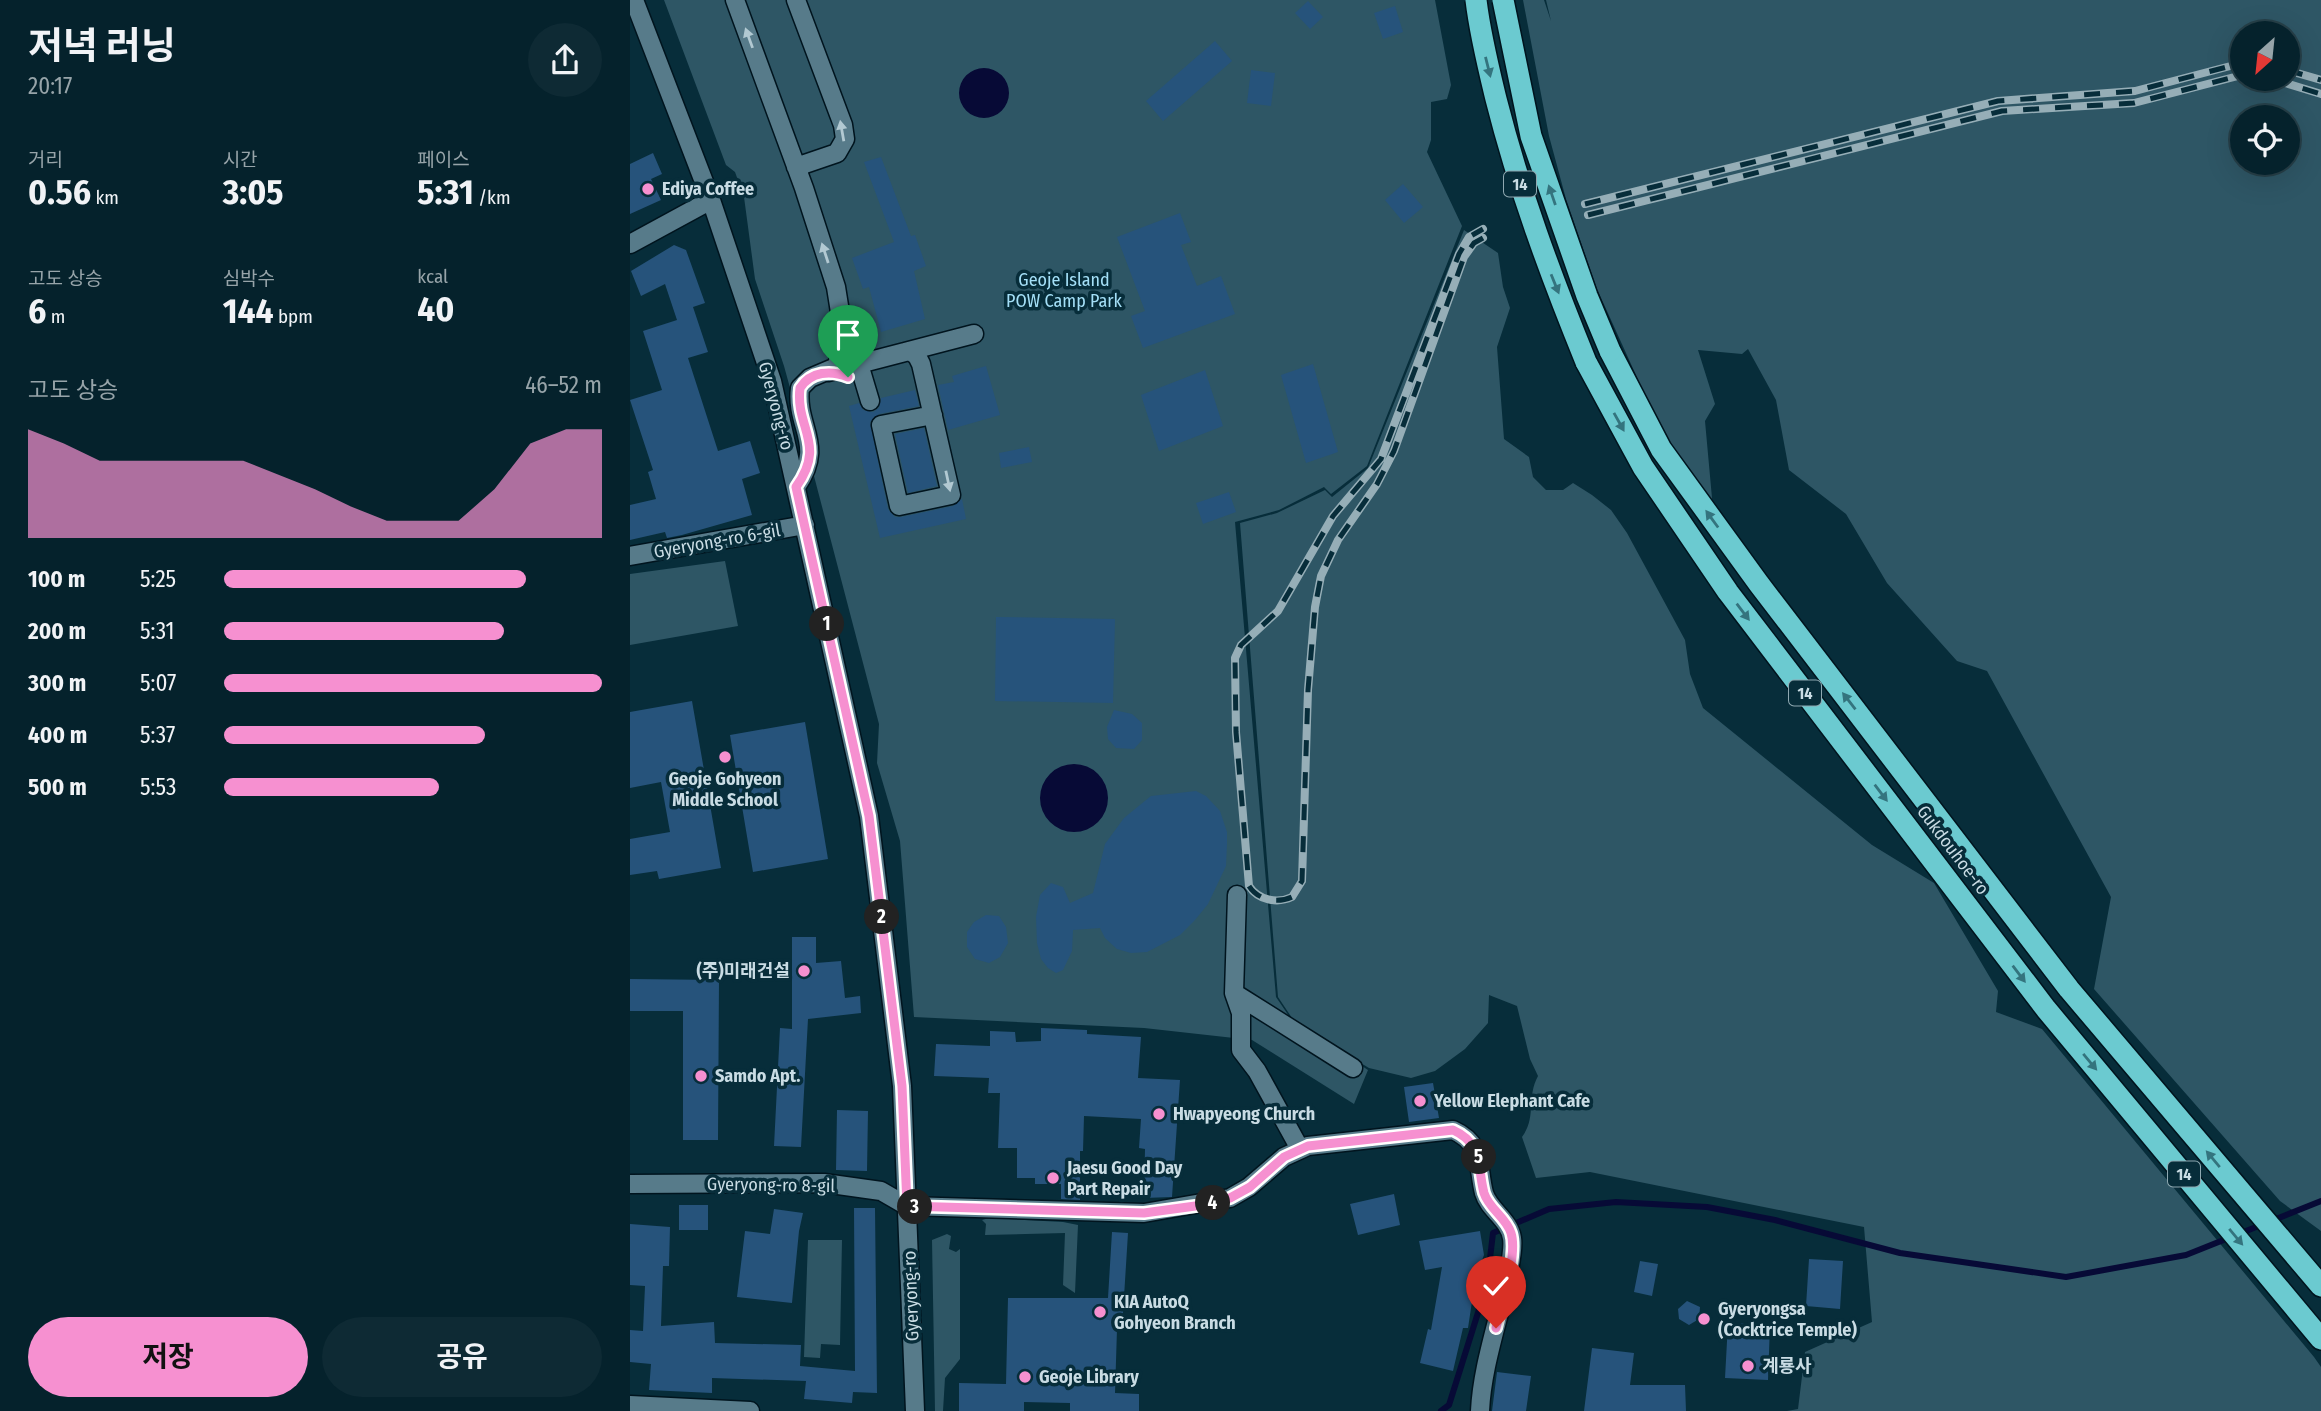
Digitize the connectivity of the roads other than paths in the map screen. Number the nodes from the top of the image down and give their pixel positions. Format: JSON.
{"nodes":[{"id":1,"x":634,"y":0,"type":"edge"},
{"id":2,"x":735,"y":0,"type":"edge"},
{"id":3,"x":796,"y":0,"type":"edge"},
{"id":4,"x":1476,"y":0,"type":"edge"},
{"id":5,"x":1503,"y":0,"type":"edge"},
{"id":6,"x":796,"y":167,"type":"junction"},
{"id":7,"x":711,"y":200,"type":"junction"},
{"id":8,"x":630,"y":244,"type":"edge"},
{"id":9,"x":836,"y":287,"type":"junction"},
{"id":10,"x":974,"y":334,"type":"dead end"},
{"id":11,"x":853,"y":345,"type":"junction"},
{"id":12,"x":905,"y":352,"type":"junction"},
{"id":13,"x":880,"y":359,"type":"junction"},
{"id":14,"x":859,"y":365,"type":"junction"},
{"id":15,"x":828,"y":372,"type":"junction"},
{"id":16,"x":810,"y":378,"type":"junction"},
{"id":17,"x":774,"y":391,"type":"junction"},
{"id":18,"x":933,"y":415,"type":"junction"},
{"id":19,"x":796,"y":487,"type":"junction"},
{"id":20,"x":805,"y":525,"type":"junction"},
{"id":21,"x":630,"y":556,"type":"edge"},
{"id":22,"x":1237,"y":895,"type":"dead end"},
{"id":23,"x":1234,"y":993,"type":"junction"},
{"id":24,"x":1353,"y":1068,"type":"dead end"},
{"id":25,"x":1300,"y":1149,"type":"junction"},
{"id":26,"x":630,"y":1184,"type":"edge"},
{"id":27,"x":907,"y":1206,"type":"junction"},
{"id":28,"x":2321,"y":1286,"type":"edge"},
{"id":29,"x":2321,"y":1339,"type":"edge"},
{"id":30,"x":630,"y":1405,"type":"edge"},
{"id":31,"x":750,"y":1411,"type":"edge"},
{"id":32,"x":915,"y":1411,"type":"edge"},
{"id":33,"x":1480,"y":1411,"type":"edge"}],
"edges":[{"from":1,"to":7,"type":"street","name":"Gyeryong-ro"},
{"from":6,"to":2,"type":"street","one_way":true},
{"from":6,"to":3,"type":"street","one_way":true},
{"from":4,"to":29,"type":"highway","name":"Gukdouhoe-ro","number":"14","one_way":true,"bridge":true},
{"from":28,"to":5,"type":"highway","name":"Gukdouhoe-ro","number":"14","one_way":true,"bridge":true},
{"from":9,"to":6,"type":"street","one_way":true},
{"from":7,"to":8,"type":"street"},
{"from":7,"to":17,"type":"street","name":"Gyeryong-ro"},
{"from":9,"to":11,"type":"street"},
{"from":9,"to":15,"type":"street"},
{"from":10,"to":12,"type":"street"},
{"from":11,"to":13,"type":"street"},
{"from":11,"to":14,"type":"street"},
{"from":12,"to":13,"type":"street"},
{"from":12,"to":18,"type":"street"},
{"from":13,"to":14,"type":"street"},
{"from":14,"to":15,"type":"street"},
{"from":14,"to":15,"type":"street"},
{"from":15,"to":16,"type":"street"},
{"from":16,"to":17,"type":"street"},
{"from":16,"to":19,"type":"street"},
{"from":17,"to":19,"type":"street","name":"Gyeryong-ro"},
{"from":18,"to":18,"type":"street","one_way":true},
{"from":19,"to":20,"type":"street","name":"Gyeryong-ro"},
{"from":20,"to":21,"type":"street","name":"Gyeryong-ro 6-gil"},
{"from":20,"to":27,"type":"street","name":"Gyeryong-ro"},
{"from":22,"to":23,"type":"street"},
{"from":23,"to":24,"type":"street"},
{"from":23,"to":25,"type":"street"},
{"from":25,"to":27,"type":"street"},
{"from":25,"to":33,"type":"street"},
{"from":26,"to":27,"type":"street","name":"Gyeryong-ro 8-gil"},
{"from":27,"to":32,"type":"street","name":"Gyeryong-ro"},
{"from":30,"to":31,"type":"street"}]}
